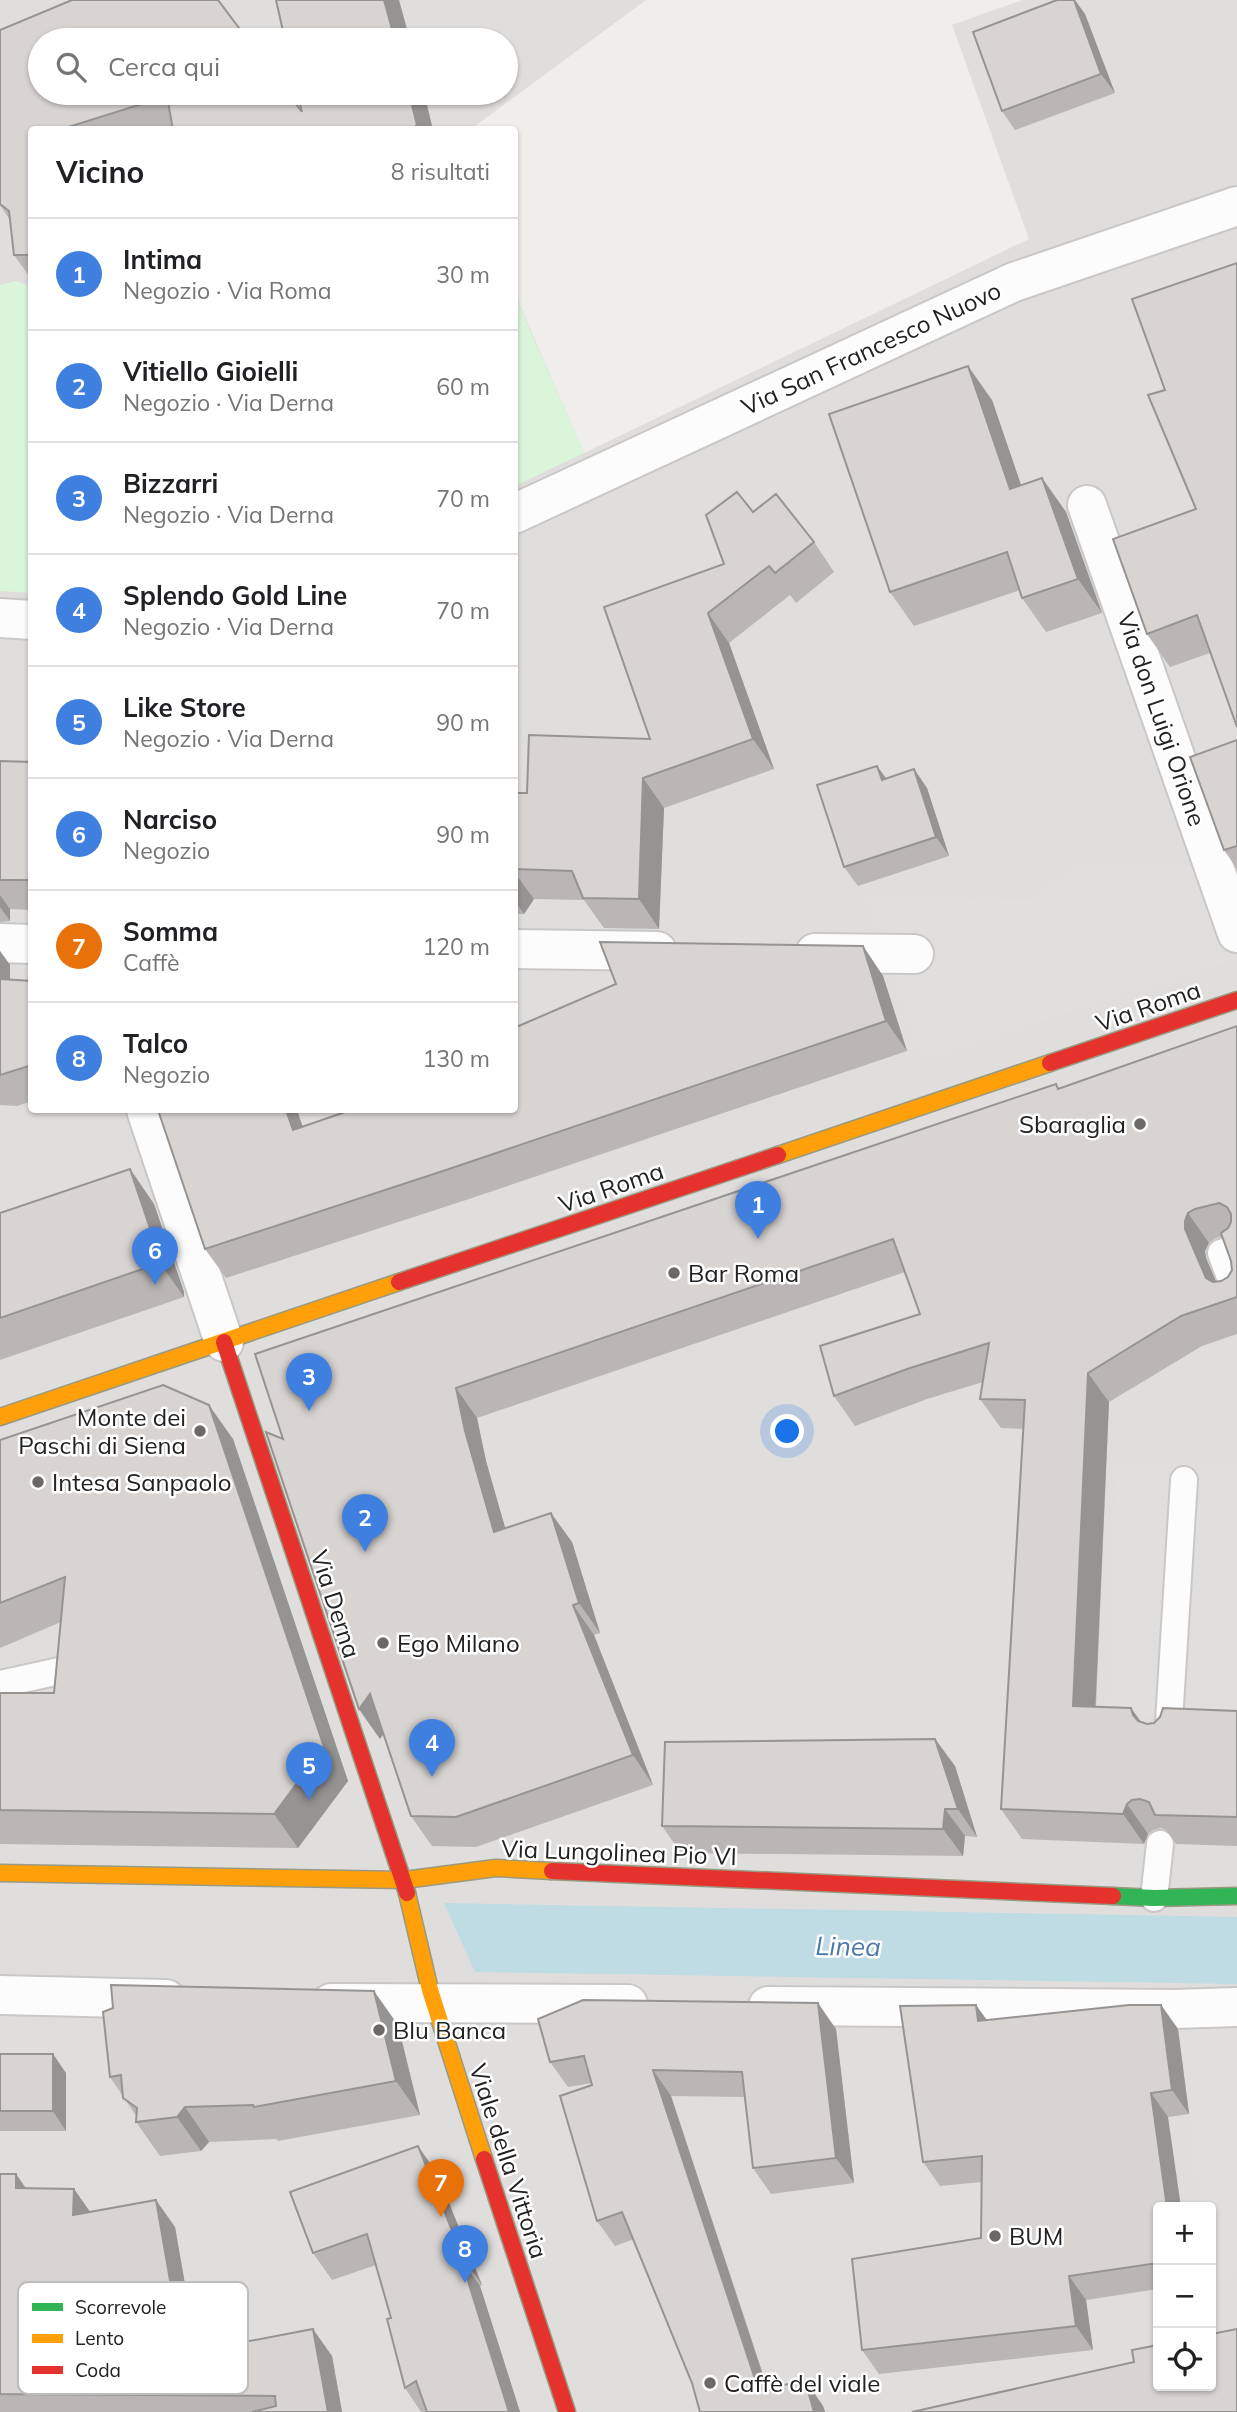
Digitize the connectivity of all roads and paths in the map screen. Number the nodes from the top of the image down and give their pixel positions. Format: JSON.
{"nodes":[{"id":1,"x":1237,"y":206,"type":"edge"},
{"id":2,"x":1087,"y":505,"type":"dead end"},
{"id":3,"x":518,"y":512,"type":"edge"},
{"id":4,"x":0,"y":618,"type":"edge"},
{"id":5,"x":28,"y":620,"type":"edge"},
{"id":6,"x":1237,"y":933,"type":"edge"},
{"id":7,"x":0,"y":943,"type":"edge"},
{"id":8,"x":28,"y":944,"type":"edge"},
{"id":9,"x":518,"y":949,"type":"edge"},
{"id":10,"x":694,"y":951,"type":"edge"},
{"id":11,"x":776,"y":952,"type":"edge"},
{"id":12,"x":914,"y":954,"type":"dead end"},
{"id":13,"x":1237,"y":1000,"type":"edge"},
{"id":14,"x":147,"y":1113,"type":"edge"},
{"id":15,"x":1237,"y":1248,"type":"edge"},
{"id":16,"x":1237,"y":1296,"type":"edge"},
{"id":17,"x":224,"y":1342,"type":"junction"},
{"id":18,"x":0,"y":1417,"type":"edge"},
{"id":19,"x":1184,"y":1480,"type":"dead end"},
{"id":20,"x":64,"y":1670,"type":"edge"},
{"id":21,"x":0,"y":1684,"type":"edge"},
{"id":22,"x":1168,"y":1738,"type":"edge"},
{"id":23,"x":1160,"y":1844,"type":"edge"},
{"id":24,"x":0,"y":1873,"type":"edge"},
{"id":25,"x":404,"y":1880,"type":"junction"},
{"id":26,"x":1237,"y":1896,"type":"edge"},
{"id":27,"x":1154,"y":1898,"type":"junction"},
{"id":28,"x":0,"y":1995,"type":"edge"},
{"id":29,"x":206,"y":2000,"type":"edge"},
{"id":30,"x":303,"y":2002,"type":"edge"},
{"id":31,"x":435,"y":2004,"type":"junction"},
{"id":32,"x":663,"y":2004,"type":"edge"},
{"id":33,"x":731,"y":2005,"type":"edge"},
{"id":34,"x":1237,"y":2007,"type":"edge"},
{"id":35,"x":567,"y":2412,"type":"edge"}],
"edges":[{"from":1,"to":3,"type":"street","name":"Via San Francesco Nuovo"},
{"from":2,"to":6,"type":"street","name":"Via don Luigi Orione"},
{"from":4,"to":5,"type":"street"},
{"from":7,"to":8,"type":"street"},
{"from":9,"to":10,"type":"street"},
{"from":11,"to":12,"type":"street"},
{"from":13,"to":17,"type":"street","name":"Via Roma"},
{"from":14,"to":17,"type":"street"},
{"from":15,"to":16,"type":"lane"},
{"from":17,"to":18,"type":"street","name":"Via Roma"},
{"from":17,"to":25,"type":"street","name":"Via Derna"},
{"from":19,"to":22,"type":"lane"},
{"from":20,"to":21,"type":"lane"},
{"from":23,"to":27,"type":"lane"},
{"from":24,"to":25,"type":"street","name":"Via Lungolinea Pio VI"},
{"from":25,"to":27,"type":"street","name":"Via Lungolinea Pio VI"},
{"from":25,"to":31,"type":"street","name":"Viale della Vittoria"},
{"from":26,"to":27,"type":"street","name":"Via Lungolinea Pio VI"},
{"from":28,"to":29,"type":"street"},
{"from":30,"to":31,"type":"street"},
{"from":31,"to":32,"type":"street"},
{"from":31,"to":35,"type":"street","name":"Viale della Vittoria"},
{"from":33,"to":34,"type":"street"}]}
